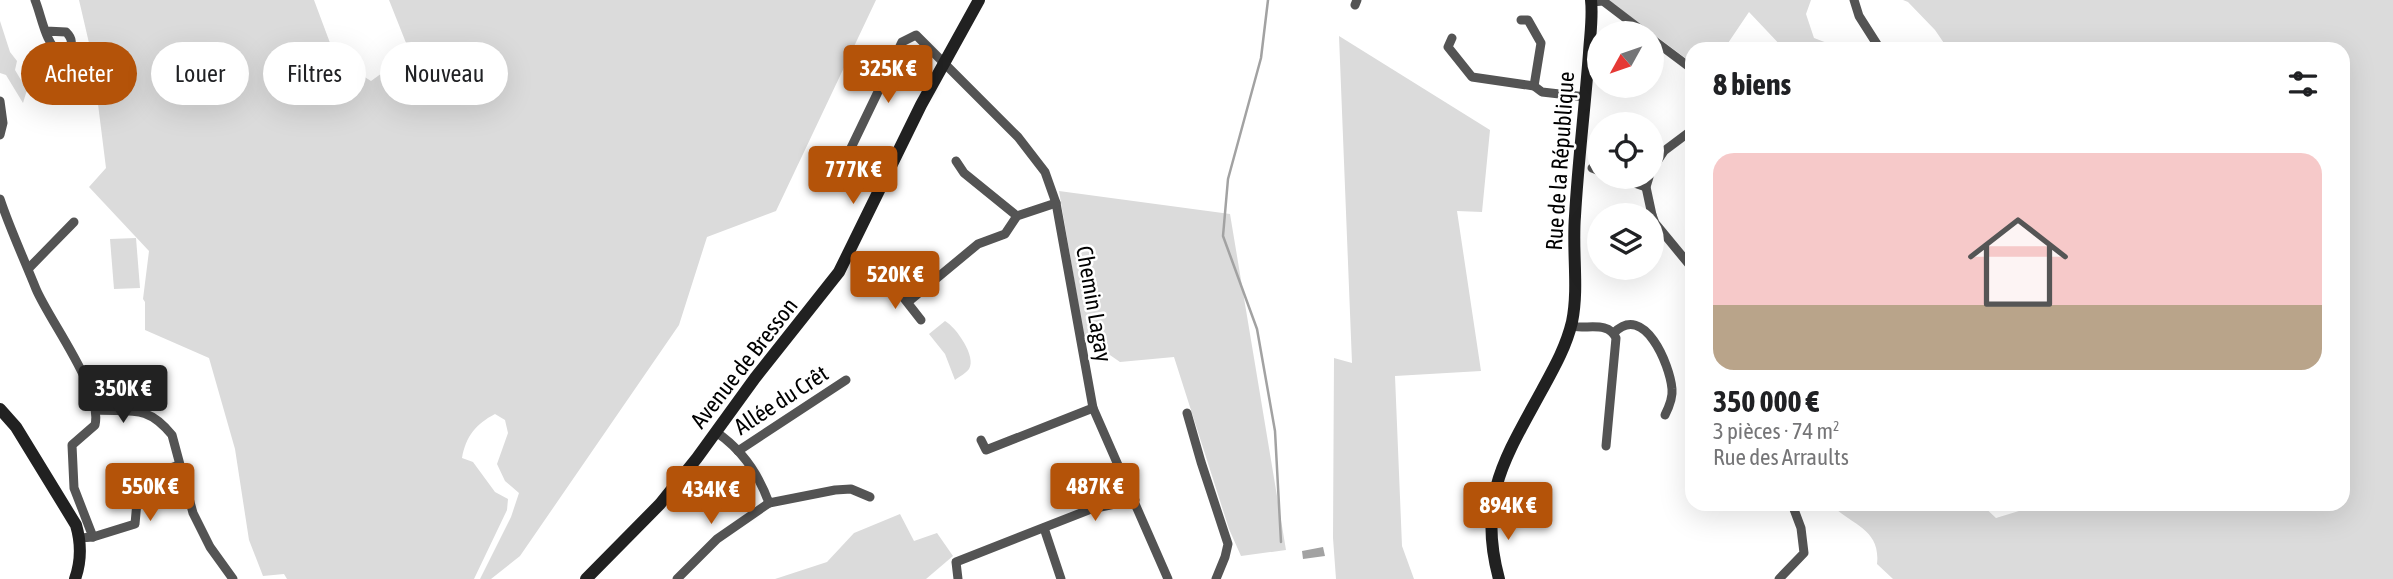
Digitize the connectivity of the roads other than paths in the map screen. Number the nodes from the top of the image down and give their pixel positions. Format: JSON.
{"nodes":[{"id":1,"x":35,"y":0,"type":"edge"},
{"id":2,"x":979,"y":0,"type":"edge"},
{"id":3,"x":1854,"y":0,"type":"edge"},
{"id":4,"x":1592,"y":1,"type":"edge"},
{"id":5,"x":1521,"y":20,"type":"dead end"},
{"id":6,"x":1629,"y":21,"type":"edge"},
{"id":7,"x":46,"y":31,"type":"dead end"},
{"id":8,"x":1452,"y":38,"type":"dead end"},
{"id":9,"x":1876,"y":42,"type":"edge"},
{"id":10,"x":1664,"y":48,"type":"edge"},
{"id":11,"x":943,"y":63,"type":"junction"},
{"id":12,"x":1685,"y":64,"type":"edge"},
{"id":13,"x":1534,"y":86,"type":"junction"},
{"id":14,"x":1586,"y":97,"type":"junction"},
{"id":15,"x":0,"y":101,"type":"edge"},
{"id":16,"x":0,"y":135,"type":"edge"},
{"id":17,"x":1685,"y":135,"type":"edge"},
{"id":18,"x":1664,"y":151,"type":"edge"},
{"id":19,"x":956,"y":161,"type":"dead end"},
{"id":20,"x":837,"y":177,"type":"dead end"},
{"id":21,"x":0,"y":199,"type":"edge"},
{"id":22,"x":1056,"y":203,"type":"junction"},
{"id":23,"x":1017,"y":216,"type":"junction"},
{"id":24,"x":3,"y":221,"type":"edge"},
{"id":25,"x":74,"y":222,"type":"dead end"},
{"id":26,"x":1664,"y":234,"type":"edge"},
{"id":27,"x":1685,"y":259,"type":"edge"},
{"id":28,"x":29,"y":268,"type":"junction"},
{"id":29,"x":892,"y":283,"type":"dead end"},
{"id":30,"x":908,"y":302,"type":"junction"},
{"id":31,"x":922,"y":320,"type":"dead end"},
{"id":32,"x":1570,"y":326,"type":"junction"},
{"id":33,"x":1614,"y":333,"type":"junction"},
{"id":34,"x":846,"y":380,"type":"dead end"},
{"id":35,"x":1093,"y":408,"type":"junction"},
{"id":36,"x":0,"y":409,"type":"edge"},
{"id":37,"x":97,"y":411,"type":"junction"},
{"id":38,"x":1187,"y":413,"type":"dead end"},
{"id":39,"x":1665,"y":415,"type":"dead end"},
{"id":40,"x":716,"y":432,"type":"junction"},
{"id":41,"x":981,"y":440,"type":"dead end"},
{"id":42,"x":1606,"y":446,"type":"dead end"},
{"id":43,"x":738,"y":452,"type":"junction"},
{"id":44,"x":178,"y":465,"type":"junction"},
{"id":45,"x":870,"y":497,"type":"dead end"},
{"id":46,"x":1135,"y":500,"type":"junction"},
{"id":47,"x":769,"y":503,"type":"junction"},
{"id":48,"x":1795,"y":511,"type":"edge"},
{"id":49,"x":1044,"y":528,"type":"junction"},
{"id":50,"x":87,"y":537,"type":"junction"},
{"id":51,"x":75,"y":579,"type":"edge"},
{"id":52,"x":233,"y":579,"type":"edge"},
{"id":53,"x":586,"y":579,"type":"edge"},
{"id":54,"x":677,"y":579,"type":"edge"},
{"id":55,"x":958,"y":579,"type":"edge"},
{"id":56,"x":1061,"y":579,"type":"edge"},
{"id":57,"x":1168,"y":579,"type":"edge"},
{"id":58,"x":1216,"y":579,"type":"edge"},
{"id":59,"x":1499,"y":579,"type":"edge"},
{"id":60,"x":1779,"y":579,"type":"edge"}],
"edges":[{"from":1,"to":7,"type":"street"},
{"from":2,"to":11,"type":"street","name":"Avenue de Bresson"},
{"from":3,"to":9,"type":"street"},
{"from":4,"to":6,"type":"street"},
{"from":4,"to":14,"type":"street","name":"Rue de la République"},
{"from":5,"to":13,"type":"street"},
{"from":8,"to":13,"type":"street"},
{"from":10,"to":12,"type":"street"},
{"from":11,"to":20,"type":"street","name":"Chemin Lagay"},
{"from":11,"to":22,"type":"street","name":"Chemin Lagay"},
{"from":11,"to":40,"type":"street","name":"Avenue de Bresson"},
{"from":13,"to":14,"type":"street"},
{"from":14,"to":32,"type":"street","name":"Rue de la République"},
{"from":15,"to":16,"type":"street"},
{"from":17,"to":18,"type":"street"},
{"from":19,"to":23,"type":"street"},
{"from":21,"to":24,"type":"street"},
{"from":22,"to":23,"type":"street"},
{"from":22,"to":35,"type":"street","name":"Chemin Lagay"},
{"from":23,"to":30,"type":"street"},
{"from":24,"to":28,"type":"street"},
{"from":25,"to":28,"type":"street"},
{"from":26,"to":27,"type":"street"},
{"from":28,"to":37,"type":"street"},
{"from":29,"to":30,"type":"street"},
{"from":30,"to":31,"type":"street"},
{"from":32,"to":33,"type":"street"},
{"from":32,"to":59,"type":"street","name":"Rue de la République"},
{"from":33,"to":39,"type":"street"},
{"from":33,"to":42,"type":"street"},
{"from":34,"to":43,"type":"street","name":"Allée du Crêt"},
{"from":35,"to":41,"type":"street"},
{"from":35,"to":46,"type":"street","name":"Chemin Lagay"},
{"from":36,"to":50,"type":"street"},
{"from":37,"to":44,"type":"street"},
{"from":37,"to":50,"type":"street"},
{"from":38,"to":58,"type":"street"},
{"from":40,"to":43,"type":"street"},
{"from":40,"to":53,"type":"street","name":"Avenue de Bresson"},
{"from":43,"to":47,"type":"street"},
{"from":44,"to":50,"type":"street"},
{"from":44,"to":52,"type":"street"},
{"from":45,"to":47,"type":"street"},
{"from":46,"to":49,"type":"street"},
{"from":46,"to":57,"type":"street","name":"Chemin Lagay"},
{"from":47,"to":54,"type":"street"},
{"from":48,"to":60,"type":"street"},
{"from":49,"to":55,"type":"street"},
{"from":49,"to":56,"type":"street"},
{"from":50,"to":51,"type":"street"}]}
